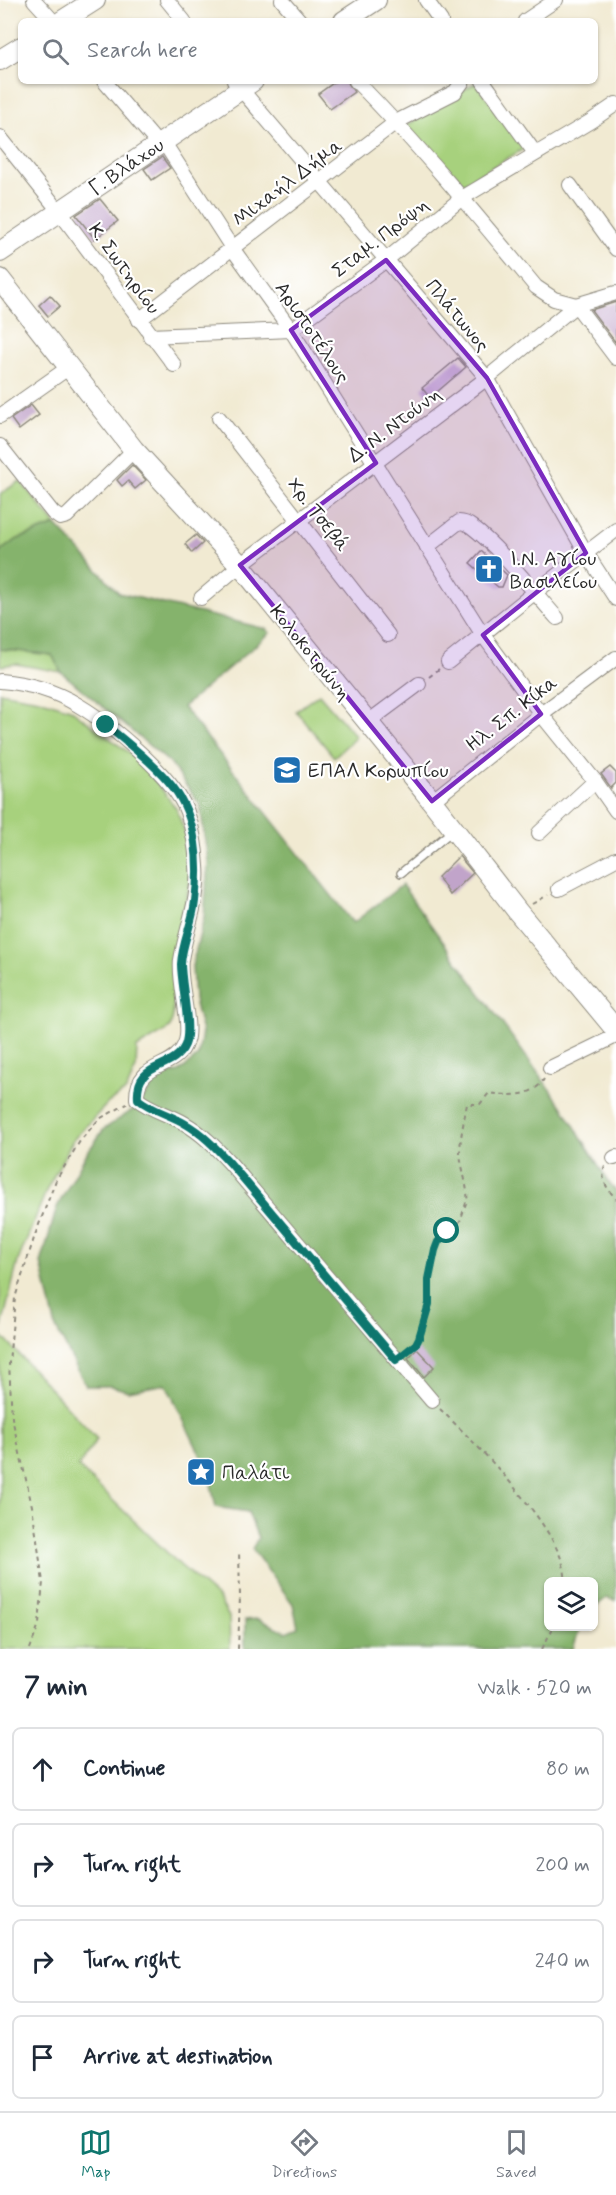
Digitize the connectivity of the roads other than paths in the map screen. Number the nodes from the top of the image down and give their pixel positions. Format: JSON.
{"nodes":[{"id":1,"x":34,"y":0,"type":"edge"},
{"id":2,"x":95,"y":0,"type":"edge"},
{"id":3,"x":166,"y":0,"type":"edge"},
{"id":4,"x":282,"y":0,"type":"edge"},
{"id":5,"x":376,"y":0,"type":"edge"},
{"id":6,"x":426,"y":0,"type":"edge"},
{"id":7,"x":556,"y":0,"type":"edge"},
{"id":8,"x":50,"y":18,"type":"edge"},
{"id":9,"x":67,"y":18,"type":"edge"},
{"id":10,"x":181,"y":18,"type":"edge"},
{"id":11,"x":297,"y":18,"type":"edge"},
{"id":12,"x":349,"y":18,"type":"edge"},
{"id":13,"x":439,"y":18,"type":"edge"},
{"id":14,"x":529,"y":18,"type":"edge"},
{"id":15,"x":18,"y":49,"type":"edge"},
{"id":16,"x":0,"y":60,"type":"edge"},
{"id":17,"x":107,"y":84,"type":"edge"},
{"id":18,"x":243,"y":84,"type":"edge"},
{"id":19,"x":359,"y":84,"type":"edge"},
{"id":20,"x":461,"y":84,"type":"edge"},
{"id":21,"x":485,"y":84,"type":"edge"},
{"id":22,"x":616,"y":104,"type":"edge"},
{"id":23,"x":396,"y":122,"type":"junction"},
{"id":24,"x":0,"y":137,"type":"edge"},
{"id":25,"x":161,"y":143,"type":"junction"},
{"id":26,"x":535,"y":153,"type":"junction"},
{"id":27,"x":321,"y":182,"type":"junction"},
{"id":28,"x":570,"y":185,"type":"dead end"},
{"id":29,"x":462,"y":198,"type":"junction"},
{"id":30,"x":59,"y":211,"type":"junction"},
{"id":31,"x":232,"y":248,"type":"junction"},
{"id":32,"x":616,"y":249,"type":"edge"},
{"id":33,"x":0,"y":252,"type":"edge"},
{"id":34,"x":386,"y":260,"type":"junction"},
{"id":35,"x":0,"y":279,"type":"edge"},
{"id":36,"x":616,"y":293,"type":"edge"},
{"id":37,"x":576,"y":305,"type":"junction"},
{"id":38,"x":139,"y":320,"type":"junction"},
{"id":39,"x":291,"y":330,"type":"junction"},
{"id":40,"x":150,"y":336,"type":"junction"},
{"id":41,"x":616,"y":358,"type":"edge"},
{"id":42,"x":174,"y":365,"type":"dead end"},
{"id":43,"x":68,"y":368,"type":"junction"},
{"id":44,"x":487,"y":378,"type":"junction"},
{"id":45,"x":0,"y":416,"type":"edge"},
{"id":46,"x":219,"y":418,"type":"dead end"},
{"id":47,"x":0,"y":446,"type":"edge"},
{"id":48,"x":134,"y":450,"type":"junction"},
{"id":49,"x":376,"y":463,"type":"junction"},
{"id":50,"x":298,"y":519,"type":"junction"},
{"id":51,"x":616,"y":530,"type":"edge"},
{"id":52,"x":427,"y":547,"type":"junction"},
{"id":53,"x":586,"y":553,"type":"junction"},
{"id":54,"x":240,"y":565,"type":"junction"},
{"id":55,"x":534,"y":593,"type":"junction"},
{"id":56,"x":201,"y":598,"type":"dead end"},
{"id":57,"x":616,"y":599,"type":"edge"},
{"id":58,"x":557,"y":618,"type":"dead end"},
{"id":59,"x":388,"y":635,"type":"dead end"},
{"id":60,"x":483,"y":635,"type":"junction"},
{"id":61,"x":616,"y":658,"type":"edge"},
{"id":62,"x":448,"y":662,"type":"road end"},
{"id":63,"x":0,"y":681,"type":"edge"},
{"id":64,"x":419,"y":684,"type":"road end"},
{"id":65,"x":541,"y":714,"type":"junction"},
{"id":66,"x":368,"y":722,"type":"junction"},
{"id":67,"x":595,"y":781,"type":"junction"},
{"id":68,"x":432,"y":801,"type":"junction"},
{"id":69,"x":616,"y":811,"type":"edge"},
{"id":70,"x":454,"y":829,"type":"junction"},
{"id":71,"x":539,"y":833,"type":"dead end"},
{"id":72,"x":616,"y":859,"type":"edge"},
{"id":73,"x":401,"y":873,"type":"dead end"},
{"id":74,"x":559,"y":889,"type":"road end"},
{"id":75,"x":616,"y":1030,"type":"edge"},
{"id":76,"x":616,"y":1036,"type":"edge"},
{"id":77,"x":550,"y":1068,"type":"road end"},
{"id":78,"x":432,"y":1401,"type":"road end"}],
"edges":[{"from":1,"to":8,"type":"street"},
{"from":2,"to":9,"type":"street"},
{"from":3,"to":10,"type":"street"},
{"from":4,"to":11,"type":"street"},
{"from":5,"to":12,"type":"street"},
{"from":6,"to":13,"type":"street"},
{"from":7,"to":14,"type":"street"},
{"from":15,"to":16,"type":"street"},
{"from":17,"to":25,"type":"street","name":"Αριστοτέλους"},
{"from":18,"to":25,"type":"street","name":"Γ. Βλάχου"},
{"from":18,"to":27,"type":"street","name":"Πλάτωνος"},
{"from":19,"to":23,"type":"street"},
{"from":20,"to":23,"type":"street","name":"Μιχαήλ Δήμα"},
{"from":21,"to":26,"type":"street"},
{"from":22,"to":26,"type":"street","name":"Σταμ. Πρόψη"},
{"from":23,"to":27,"type":"street","name":"Μιχαήλ Δήμα"},
{"from":23,"to":29,"type":"street"},
{"from":24,"to":30,"type":"street","name":"Κ. Σωτηρίου"},
{"from":25,"to":30,"type":"street","name":"Γ. Βλάχου"},
{"from":25,"to":31,"type":"street","name":"Αριστοτέλους"},
{"from":26,"to":29,"type":"street","name":"Σταμ. Πρόψη"},
{"from":27,"to":31,"type":"street","name":"Μιχαήλ Δήμα"},
{"from":27,"to":34,"type":"street","name":"Πλάτωνος"},
{"from":28,"to":32,"type":"street"},
{"from":29,"to":34,"type":"street","name":"Σταμ. Πρόψη"},
{"from":29,"to":37,"type":"street"},
{"from":30,"to":33,"type":"street","name":"Γ. Βλάχου"},
{"from":30,"to":38,"type":"street","name":"Κ. Σωτηρίου"},
{"from":31,"to":38,"type":"street","name":"Μιχαήλ Δήμα"},
{"from":31,"to":39,"type":"street","name":"Αριστοτέλους"},
{"from":34,"to":39,"type":"street","name":"Σταμ. Πρόψη"},
{"from":34,"to":44,"type":"street","name":"Πλάτωνος"},
{"from":35,"to":43,"type":"street","name":"Κολοκοτρώνη"},
{"from":36,"to":37,"type":"street","name":"Δ. Ν. Ντούνη"},
{"from":37,"to":41,"type":"street"},
{"from":37,"to":44,"type":"street","name":"Δ. Ν. Ντούνη"},
{"from":38,"to":40,"type":"street","name":"Κ. Σωτηρίου"},
{"from":39,"to":40,"type":"street"},
{"from":39,"to":49,"type":"street","name":"Αριστοτέλους"},
{"from":40,"to":42,"type":"street","name":"Κ. Σωτηρίου"},
{"from":43,"to":45,"type":"street"},
{"from":43,"to":48,"type":"street","name":"Κολοκοτρώνη"},
{"from":44,"to":49,"type":"street","name":"Δ. Ν. Ντούνη"},
{"from":44,"to":53,"type":"street","name":"Πλάτωνος"},
{"from":46,"to":50,"type":"street","name":"Χρ. Τσεβά"},
{"from":47,"to":48,"type":"street"},
{"from":48,"to":54,"type":"street","name":"Κολοκοτρώνη"},
{"from":49,"to":50,"type":"street","name":"Δ. Ν. Ντούνη"},
{"from":49,"to":52,"type":"street","name":"Αριστοτέλους"},
{"from":50,"to":54,"type":"street","name":"Δ. Ν. Ντούνη"},
{"from":50,"to":59,"type":"street","name":"Χρ. Τσεβά"},
{"from":51,"to":53,"type":"street"},
{"from":52,"to":55,"type":"street"},
{"from":52,"to":60,"type":"street","name":"Αριστοτέλους"},
{"from":53,"to":55,"type":"street"},
{"from":53,"to":57,"type":"street","name":"Πλάτωνος"},
{"from":54,"to":56,"type":"street","name":"Δ. Ν. Ντούνη"},
{"from":54,"to":66,"type":"street","name":"Κολοκοτρώνη"},
{"from":55,"to":58,"type":"street"},
{"from":55,"to":60,"type":"street"},
{"from":60,"to":62,"type":"street"},
{"from":60,"to":65,"type":"street","name":"Αριστοτέλους"},
{"from":61,"to":65,"type":"street","name":"Ηλ. Σπ. Κίκα"},
{"from":63,"to":78,"type":"street"},
{"from":64,"to":66,"type":"street"},
{"from":65,"to":67,"type":"street","name":"Αριστοτέλους"},
{"from":65,"to":68,"type":"street","name":"Ηλ. Σπ. Κίκα"},
{"from":66,"to":68,"type":"street","name":"Κολοκοτρώνη"},
{"from":67,"to":69,"type":"street","name":"Αριστοτέλους"},
{"from":67,"to":71,"type":"street"},
{"from":68,"to":70,"type":"street","name":"Κολοκοτρώνη"},
{"from":70,"to":73,"type":"lane"},
{"from":70,"to":75,"type":"street","name":"Κολοκοτρώνη"},
{"from":72,"to":74,"type":"street"},
{"from":76,"to":77,"type":"street"}]}
